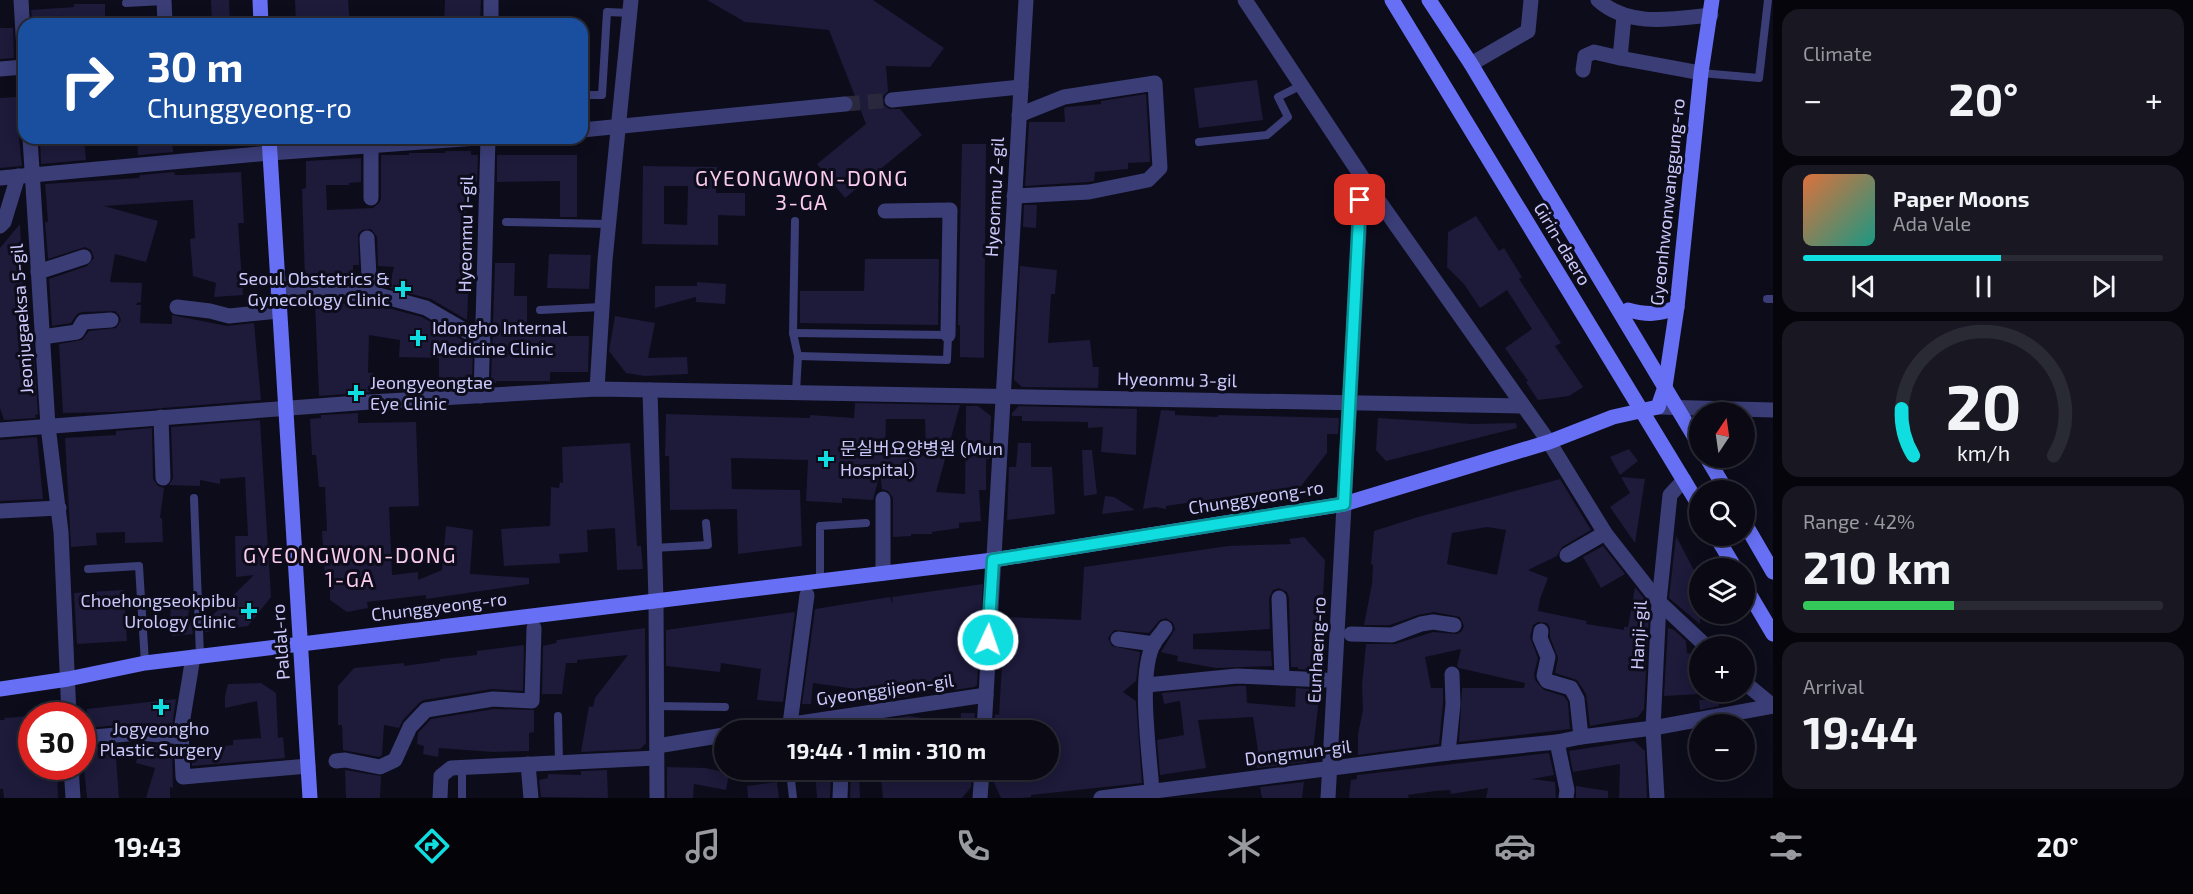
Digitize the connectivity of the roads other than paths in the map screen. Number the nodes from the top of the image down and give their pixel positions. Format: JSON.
{"nodes":[{"id":1,"x":21,"y":0,"type":"edge"},
{"id":2,"x":260,"y":0,"type":"edge"},
{"id":3,"x":491,"y":0,"type":"edge"},
{"id":4,"x":1026,"y":0,"type":"edge"},
{"id":5,"x":1245,"y":0,"type":"edge"},
{"id":6,"x":1392,"y":0,"type":"edge"},
{"id":7,"x":1429,"y":0,"type":"edge"},
{"id":8,"x":1531,"y":0,"type":"edge"},
{"id":9,"x":1598,"y":0,"type":"edge"},
{"id":10,"x":1768,"y":0,"type":"edge"},
{"id":11,"x":164,"y":1,"type":"edge"},
{"id":12,"x":126,"y":3,"type":"dead end"},
{"id":13,"x":631,"y":7,"type":"edge"},
{"id":14,"x":1711,"y":8,"type":"edge"},
{"id":15,"x":1624,"y":16,"type":"junction"},
{"id":16,"x":22,"y":18,"type":"edge"},
{"id":17,"x":165,"y":18,"type":"edge"},
{"id":18,"x":261,"y":18,"type":"edge"},
{"id":19,"x":491,"y":18,"type":"edge"},
{"id":20,"x":1620,"y":58,"type":"junction"},
{"id":21,"x":1471,"y":64,"type":"junction"},
{"id":22,"x":18,"y":68,"type":"edge"},
{"id":23,"x":0,"y":69,"type":"edge"},
{"id":24,"x":1583,"y":70,"type":"dead end"},
{"id":25,"x":1701,"y":73,"type":"junction"},
{"id":26,"x":1302,"y":85,"type":"junction"},
{"id":27,"x":1021,"y":87,"type":"junction"},
{"id":28,"x":588,"y":95,"type":"edge"},
{"id":29,"x":892,"y":100,"type":"tunnel mouth"},
{"id":30,"x":845,"y":104,"type":"tunnel mouth"},
{"id":31,"x":1019,"y":115,"type":"junction"},
{"id":32,"x":618,"y":128,"type":"junction"},
{"id":33,"x":588,"y":130,"type":"edge"},
{"id":34,"x":1199,"y":142,"type":"dead end"},
{"id":35,"x":29,"y":144,"type":"edge"},
{"id":36,"x":398,"y":144,"type":"edge"},
{"id":37,"x":488,"y":144,"type":"edge"},
{"id":38,"x":269,"y":146,"type":"edge"},
{"id":39,"x":372,"y":146,"type":"junction"},
{"id":40,"x":25,"y":175,"type":"junction"},
{"id":41,"x":1362,"y":177,"type":"junction"},
{"id":42,"x":0,"y":178,"type":"edge"},
{"id":43,"x":1014,"y":196,"type":"junction"},
{"id":44,"x":371,"y":198,"type":"dead end"},
{"id":45,"x":885,"y":211,"type":"dead end"},
{"id":46,"x":795,"y":221,"type":"dead end"},
{"id":47,"x":506,"y":222,"type":"dead end"},
{"id":48,"x":608,"y":224,"type":"junction"},
{"id":49,"x":0,"y":226,"type":"edge"},
{"id":50,"x":367,"y":238,"type":"dead end"},
{"id":51,"x":84,"y":257,"type":"dead end"},
{"id":52,"x":38,"y":273,"type":"junction"},
{"id":53,"x":278,"y":292,"type":"junction"},
{"id":54,"x":370,"y":296,"type":"junction"},
{"id":55,"x":602,"y":307,"type":"junction"},
{"id":56,"x":1677,"y":307,"type":"junction"},
{"id":57,"x":177,"y":308,"type":"dead end"},
{"id":58,"x":540,"y":310,"type":"dead end"},
{"id":59,"x":279,"y":311,"type":"junction"},
{"id":60,"x":1622,"y":315,"type":"junction"},
{"id":61,"x":111,"y":320,"type":"dead end"},
{"id":62,"x":793,"y":333,"type":"junction"},
{"id":63,"x":948,"y":335,"type":"junction"},
{"id":64,"x":42,"y":337,"type":"junction"},
{"id":65,"x":483,"y":341,"type":"junction"},
{"id":66,"x":798,"y":356,"type":"junction"},
{"id":67,"x":1665,"y":387,"type":"junction"},
{"id":68,"x":597,"y":390,"type":"junction"},
{"id":69,"x":650,"y":390,"type":"junction"},
{"id":70,"x":796,"y":392,"type":"junction"},
{"id":71,"x":1002,"y":395,"type":"junction"},
{"id":72,"x":481,"y":396,"type":"junction"},
{"id":73,"x":1350,"y":404,"type":"junction"},
{"id":74,"x":1523,"y":406,"type":"junction"},
{"id":75,"x":1658,"y":407,"type":"junction"},
{"id":76,"x":285,"y":408,"type":"junction"},
{"id":77,"x":1677,"y":408,"type":"junction"},
{"id":78,"x":1773,"y":410,"type":"edge"},
{"id":79,"x":1641,"y":411,"type":"junction"},
{"id":80,"x":161,"y":417,"type":"junction"},
{"id":81,"x":48,"y":426,"type":"junction"},
{"id":82,"x":1689,"y":428,"type":"edge"},
{"id":83,"x":0,"y":430,"type":"edge"},
{"id":84,"x":1549,"y":442,"type":"junction"},
{"id":85,"x":163,"y":478,"type":"dead end"},
{"id":86,"x":1684,"y":480,"type":"junction"},
{"id":87,"x":1689,"y":488,"type":"edge"},
{"id":88,"x":195,"y":498,"type":"dead end"},
{"id":89,"x":883,"y":499,"type":"dead end"},
{"id":90,"x":1344,"y":504,"type":"junction"},
{"id":91,"x":58,"y":508,"type":"junction"},
{"id":92,"x":0,"y":511,"type":"edge"},
{"id":93,"x":706,"y":523,"type":"dead end"},
{"id":94,"x":866,"y":523,"type":"dead end"},
{"id":95,"x":1605,"y":533,"type":"junction"},
{"id":96,"x":1755,"y":541,"type":"edge"},
{"id":97,"x":653,"y":548,"type":"junction"},
{"id":98,"x":1567,"y":555,"type":"dead end"},
{"id":99,"x":993,"y":560,"type":"junction"},
{"id":100,"x":88,"y":569,"type":"dead end"},
{"id":101,"x":1773,"y":572,"type":"edge"},
{"id":102,"x":883,"y":573,"type":"junction"},
{"id":103,"x":820,"y":580,"type":"junction"},
{"id":104,"x":807,"y":595,"type":"dead end"},
{"id":105,"x":1279,"y":598,"type":"dead end"},
{"id":106,"x":656,"y":601,"type":"junction"},
{"id":107,"x":1659,"y":602,"type":"junction"},
{"id":108,"x":1755,"y":604,"type":"edge"},
{"id":109,"x":1454,"y":625,"type":"dead end"},
{"id":110,"x":534,"y":628,"type":"dead end"},
{"id":111,"x":1165,"y":628,"type":"dead end"},
{"id":112,"x":1541,"y":631,"type":"dead end"},
{"id":113,"x":1351,"y":634,"type":"dead end"},
{"id":114,"x":1773,"y":634,"type":"edge"},
{"id":115,"x":1695,"y":636,"type":"edge"},
{"id":116,"x":1118,"y":639,"type":"dead end"},
{"id":117,"x":300,"y":644,"type":"junction"},
{"id":118,"x":1154,"y":644,"type":"junction"},
{"id":119,"x":196,"y":657,"type":"junction"},
{"id":120,"x":146,"y":663,"type":"junction"},
{"id":121,"x":1452,"y":674,"type":"dead end"},
{"id":122,"x":1282,"y":678,"type":"junction"},
{"id":123,"x":68,"y":679,"type":"junction"},
{"id":124,"x":1325,"y":680,"type":"dead end"},
{"id":125,"x":1147,"y":685,"type":"junction"},
{"id":126,"x":0,"y":689,"type":"edge"},
{"id":127,"x":1755,"y":691,"type":"edge"},
{"id":128,"x":986,"y":695,"type":"junction"},
{"id":129,"x":69,"y":702,"type":"edge"},
{"id":130,"x":656,"y":706,"type":"junction"},
{"id":131,"x":725,"y":706,"type":"dead end"},
{"id":132,"x":1773,"y":706,"type":"edge"},
{"id":133,"x":558,"y":716,"type":"dead end"},
{"id":134,"x":791,"y":720,"type":"edge"},
{"id":135,"x":817,"y":720,"type":"edge"},
{"id":136,"x":985,"y":720,"type":"edge"},
{"id":137,"x":1653,"y":728,"type":"junction"},
{"id":138,"x":96,"y":737,"type":"edge"},
{"id":139,"x":182,"y":737,"type":"junction"},
{"id":140,"x":1581,"y":737,"type":"junction"},
{"id":141,"x":714,"y":738,"type":"edge"},
{"id":142,"x":1557,"y":742,"type":"junction"},
{"id":143,"x":657,"y":752,"type":"junction"},
{"id":144,"x":1448,"y":753,"type":"junction"},
{"id":145,"x":336,"y":761,"type":"dead end"},
{"id":146,"x":559,"y":763,"type":"junction"},
{"id":147,"x":528,"y":764,"type":"junction"},
{"id":148,"x":308,"y":766,"type":"junction"},
{"id":149,"x":462,"y":768,"type":"junction"},
{"id":150,"x":1330,"y":769,"type":"junction"},
{"id":151,"x":72,"y":780,"type":"edge"},
{"id":152,"x":791,"y":780,"type":"edge"},
{"id":153,"x":841,"y":780,"type":"edge"},
{"id":154,"x":981,"y":780,"type":"edge"},
{"id":155,"x":1152,"y":792,"type":"junction"},
{"id":156,"x":73,"y":798,"type":"edge"},
{"id":157,"x":310,"y":798,"type":"edge"},
{"id":158,"x":440,"y":798,"type":"edge"},
{"id":159,"x":462,"y":798,"type":"edge"},
{"id":160,"x":531,"y":798,"type":"edge"},
{"id":161,"x":657,"y":798,"type":"edge"},
{"id":162,"x":793,"y":798,"type":"edge"},
{"id":163,"x":840,"y":798,"type":"edge"},
{"id":164,"x":980,"y":798,"type":"edge"},
{"id":165,"x":1108,"y":798,"type":"edge"},
{"id":166,"x":1328,"y":798,"type":"edge"},
{"id":167,"x":1566,"y":798,"type":"edge"},
{"id":168,"x":1657,"y":798,"type":"edge"}],
"edges":[{"from":1,"to":16,"type":"street"},
{"from":2,"to":18,"type":"street"},
{"from":3,"to":19,"type":"street"},
{"from":4,"to":27,"type":"street","name":"Hyeonmu 2-gil"},
{"from":5,"to":26,"type":"street"},
{"from":6,"to":79,"type":"street","name":"Girin-daero"},
{"from":7,"to":21,"type":"street","name":"Girin-daero"},
{"from":8,"to":21,"type":"street"},
{"from":9,"to":15,"type":"street"},
{"from":10,"to":25,"type":"lane"},
{"from":11,"to":12,"type":"lane"},
{"from":11,"to":17,"type":"street"},
{"from":13,"to":28,"type":"lane"},
{"from":13,"to":32,"type":"street"},
{"from":14,"to":15,"type":"street"},
{"from":14,"to":25,"type":"street","name":"Gyeonhwonwanggung-ro"},
{"from":15,"to":20,"type":"street"},
{"from":20,"to":24,"type":"street"},
{"from":20,"to":25,"type":"street"},
{"from":21,"to":60,"type":"street","name":"Girin-daero"},
{"from":22,"to":23,"type":"street"},
{"from":25,"to":56,"type":"street","name":"Gyeonhwonwanggung-ro"},
{"from":26,"to":34,"type":"lane"},
{"from":26,"to":41,"type":"street"},
{"from":27,"to":29,"type":"street"},
{"from":27,"to":31,"type":"street","name":"Hyeonmu 2-gil"},
{"from":30,"to":32,"type":"street"},
{"from":31,"to":43,"type":"street","name":"Hyeonmu 2-gil"},
{"from":31,"to":43,"type":"street"},
{"from":32,"to":33,"type":"street"},
{"from":32,"to":48,"type":"street"},
{"from":35,"to":40,"type":"street","name":"Jeonjugaeksa 5-gil"},
{"from":36,"to":39,"type":"street"},
{"from":37,"to":65,"type":"street","name":"Hyeonmu 1-gil"},
{"from":38,"to":39,"type":"street"},
{"from":38,"to":40,"type":"street"},
{"from":38,"to":53,"type":"street","name":"Paldal-ro"},
{"from":39,"to":44,"type":"street"},
{"from":40,"to":42,"type":"street"},
{"from":40,"to":49,"type":"street"},
{"from":40,"to":52,"type":"street","name":"Jeonjugaeksa 5-gil"},
{"from":41,"to":73,"type":"street"},
{"from":41,"to":74,"type":"street"},
{"from":43,"to":71,"type":"street","name":"Hyeonmu 2-gil"},
{"from":45,"to":63,"type":"street"},
{"from":46,"to":62,"type":"lane"},
{"from":47,"to":48,"type":"lane"},
{"from":48,"to":55,"type":"street"},
{"from":50,"to":54,"type":"street"},
{"from":51,"to":52,"type":"street"},
{"from":52,"to":64,"type":"street","name":"Jeonjugaeksa 5-gil"},
{"from":53,"to":54,"type":"street"},
{"from":53,"to":59,"type":"street","name":"Paldal-ro"},
{"from":54,"to":65,"type":"street"},
{"from":55,"to":58,"type":"lane"},
{"from":55,"to":68,"type":"street"},
{"from":56,"to":60,"type":"street"},
{"from":56,"to":67,"type":"street","name":"Gyeonhwonwanggung-ro"},
{"from":57,"to":59,"type":"street"},
{"from":59,"to":76,"type":"street","name":"Paldal-ro"},
{"from":60,"to":67,"type":"street","name":"Girin-daero"},
{"from":61,"to":64,"type":"street"},
{"from":62,"to":63,"type":"lane"},
{"from":62,"to":66,"type":"lane"},
{"from":63,"to":66,"type":"lane"},
{"from":64,"to":81,"type":"street","name":"Jeonjugaeksa 5-gil"},
{"from":65,"to":72,"type":"street","name":"Hyeonmu 1-gil"},
{"from":66,"to":70,"type":"lane"},
{"from":67,"to":75,"type":"street","name":"Gyeonhwonwanggung-ro"},
{"from":67,"to":77,"type":"street","name":"Girin-daero"},
{"from":68,"to":69,"type":"street"},
{"from":68,"to":72,"type":"street"},
{"from":69,"to":70,"type":"street"},
{"from":69,"to":97,"type":"street"},
{"from":70,"to":71,"type":"street"},
{"from":71,"to":73,"type":"street","name":"Hyeonmu 3-gil"},
{"from":71,"to":99,"type":"street","name":"Hyeonmu 2-gil"},
{"from":72,"to":76,"type":"street"},
{"from":73,"to":74,"type":"street","name":"Hyeonmu 3-gil"},
{"from":73,"to":90,"type":"street"},
{"from":74,"to":84,"type":"street"},
{"from":75,"to":77,"type":"street"},
{"from":75,"to":79,"type":"street","name":"Chunggyeong-ro"},
{"from":76,"to":80,"type":"street"},
{"from":76,"to":117,"type":"street","name":"Paldal-ro"},
{"from":77,"to":78,"type":"street"},
{"from":77,"to":82,"type":"street","name":"Girin-daero"},
{"from":79,"to":84,"type":"street","name":"Chunggyeong-ro"},
{"from":79,"to":86,"type":"street","name":"Girin-daero"},
{"from":80,"to":81,"type":"street"},
{"from":80,"to":85,"type":"street"},
{"from":81,"to":83,"type":"street"},
{"from":81,"to":91,"type":"street","name":"Jeonjugaeksa 5-gil"},
{"from":84,"to":90,"type":"street","name":"Chunggyeong-ro"},
{"from":84,"to":95,"type":"street"},
{"from":86,"to":87,"type":"street","name":"Girin-daero"},
{"from":86,"to":107,"type":"street","name":"Hanji-gil"},
{"from":88,"to":119,"type":"lane"},
{"from":89,"to":102,"type":"street"},
{"from":90,"to":99,"type":"street","name":"Chunggyeong-ro"},
{"from":90,"to":150,"type":"street","name":"Eunhaeng-ro"},
{"from":91,"to":92,"type":"street"},
{"from":91,"to":123,"type":"street","name":"Jeonjugaeksa 5-gil"},
{"from":93,"to":97,"type":"lane"},
{"from":94,"to":103,"type":"lane"},
{"from":95,"to":98,"type":"street"},
{"from":95,"to":107,"type":"street"},
{"from":96,"to":101,"type":"street"},
{"from":97,"to":106,"type":"street"},
{"from":99,"to":102,"type":"street","name":"Chunggyeong-ro"},
{"from":99,"to":128,"type":"street"},
{"from":100,"to":120,"type":"lane"},
{"from":102,"to":103,"type":"street","name":"Chunggyeong-ro"},
{"from":103,"to":106,"type":"street","name":"Chunggyeong-ro"},
{"from":104,"to":134,"type":"street"},
{"from":105,"to":122,"type":"street"},
{"from":106,"to":117,"type":"street","name":"Chunggyeong-ro"},
{"from":106,"to":130,"type":"street"},
{"from":107,"to":115,"type":"street"},
{"from":107,"to":137,"type":"street","name":"Hanji-gil"},
{"from":108,"to":114,"type":"street"},
{"from":109,"to":113,"type":"street","name":"Eunhaeng-ro"},
{"from":110,"to":145,"type":"street"},
{"from":111,"to":118,"type":"street"},
{"from":112,"to":140,"type":"street"},
{"from":116,"to":118,"type":"street"},
{"from":117,"to":119,"type":"street","name":"Chunggyeong-ro"},
{"from":117,"to":148,"type":"street","name":"Paldal-ro"},
{"from":118,"to":125,"type":"street"},
{"from":119,"to":120,"type":"street","name":"Chunggyeong-ro"},
{"from":119,"to":139,"type":"street"},
{"from":120,"to":123,"type":"street","name":"Chunggyeong-ro"},
{"from":121,"to":144,"type":"street"},
{"from":122,"to":124,"type":"street"},
{"from":122,"to":125,"type":"street"},
{"from":123,"to":126,"type":"street","name":"Chunggyeong-ro"},
{"from":123,"to":129,"type":"street","name":"Jeonjugaeksa 5-gil"},
{"from":125,"to":155,"type":"street"},
{"from":127,"to":132,"type":"street"},
{"from":128,"to":135,"type":"street","name":"Gyeonggijeon-gil"},
{"from":128,"to":136,"type":"street"},
{"from":130,"to":131,"type":"lane"},
{"from":130,"to":143,"type":"street"},
{"from":132,"to":137,"type":"street","name":"Dongmun-gil"},
{"from":133,"to":146,"type":"lane"},
{"from":137,"to":140,"type":"street","name":"Dongmun-gil"},
{"from":137,"to":168,"type":"street","name":"Hanji-gil"},
{"from":138,"to":139,"type":"street"},
{"from":139,"to":148,"type":"street"},
{"from":140,"to":142,"type":"street","name":"Dongmun-gil"},
{"from":141,"to":143,"type":"street"},
{"from":142,"to":144,"type":"street","name":"Dongmun-gil"},
{"from":142,"to":167,"type":"street"},
{"from":143,"to":146,"type":"street"},
{"from":143,"to":161,"type":"street"},
{"from":144,"to":150,"type":"street","name":"Dongmun-gil"},
{"from":146,"to":147,"type":"street"},
{"from":147,"to":149,"type":"street"},
{"from":147,"to":160,"type":"street"},
{"from":148,"to":157,"type":"street","name":"Paldal-ro"},
{"from":149,"to":158,"type":"street"},
{"from":149,"to":159,"type":"lane"},
{"from":150,"to":155,"type":"street","name":"Dongmun-gil"},
{"from":150,"to":166,"type":"street","name":"Eunhaeng-ro"},
{"from":151,"to":156,"type":"street"},
{"from":152,"to":162,"type":"lane"},
{"from":153,"to":163,"type":"street"},
{"from":154,"to":164,"type":"street"},
{"from":155,"to":165,"type":"street","name":"Dongmun-gil"}]}
